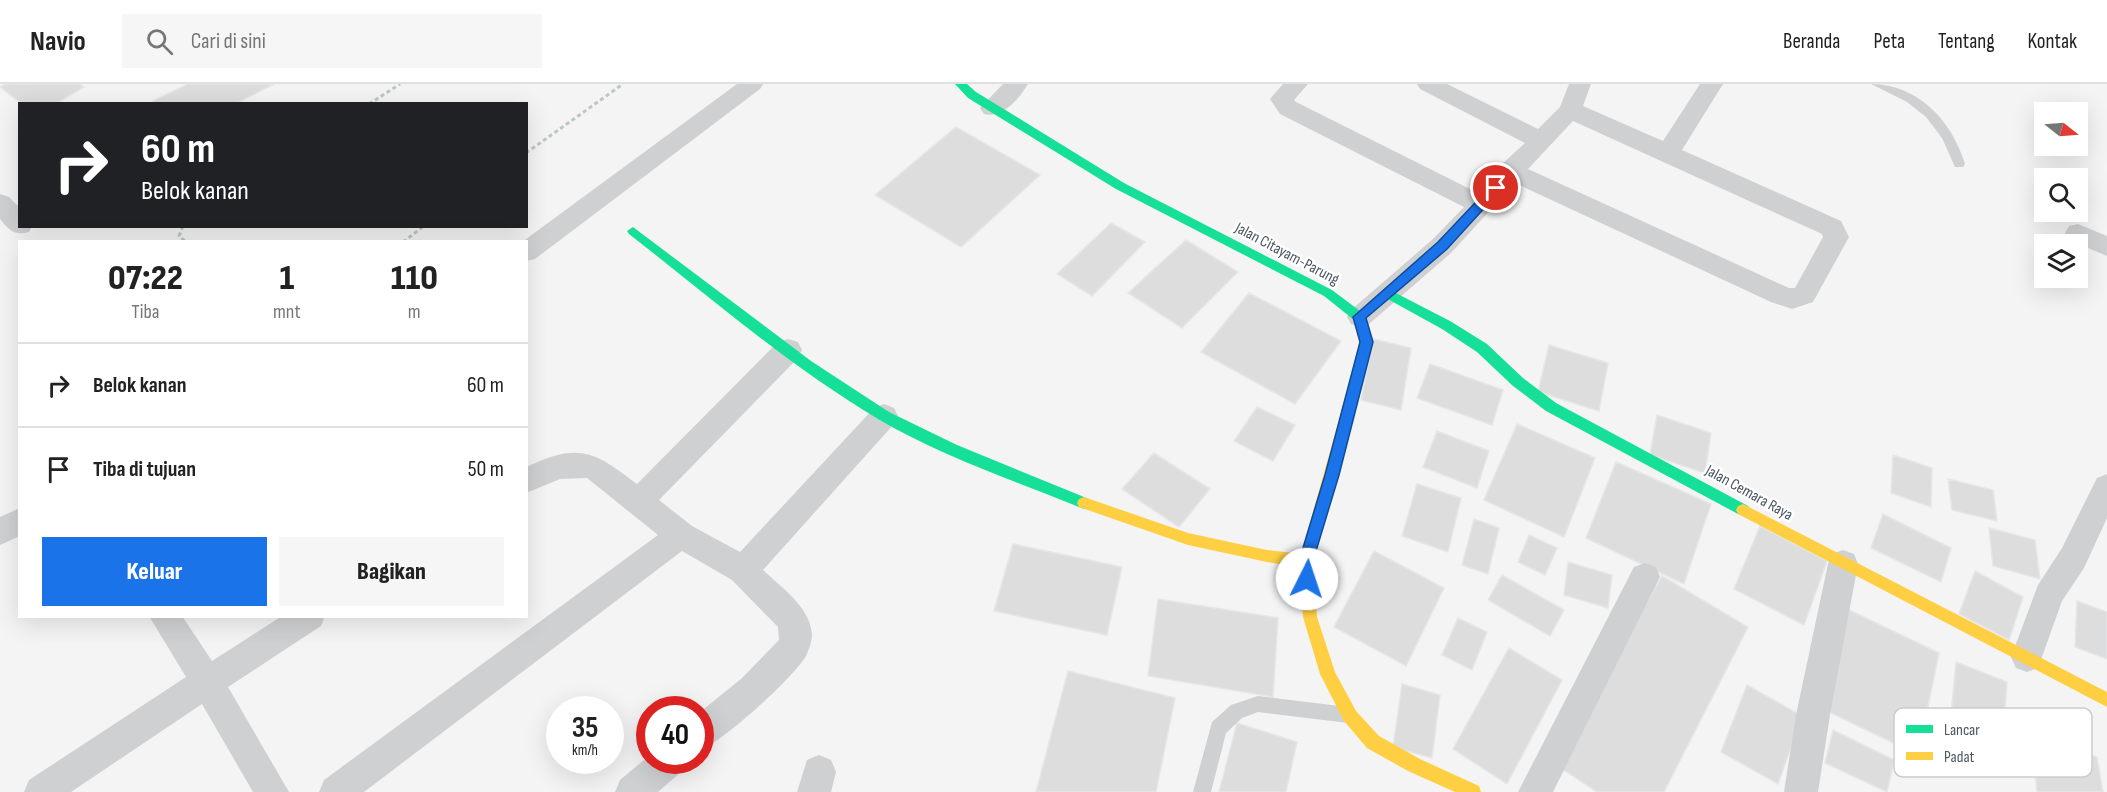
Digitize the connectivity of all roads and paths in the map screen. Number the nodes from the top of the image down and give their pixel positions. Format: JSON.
{"nodes":[{"id":1,"x":400,"y":84,"type":"edge"},
{"id":2,"x":624,"y":84,"type":"edge"},
{"id":3,"x":752,"y":84,"type":"edge"},
{"id":4,"x":960,"y":84,"type":"edge"},
{"id":5,"x":1017,"y":84,"type":"edge"},
{"id":6,"x":1297,"y":84,"type":"edge"},
{"id":7,"x":1428,"y":84,"type":"edge"},
{"id":8,"x":1580,"y":84,"type":"edge"},
{"id":9,"x":1712,"y":84,"type":"edge"},
{"id":10,"x":1876,"y":84,"type":"edge"},
{"id":11,"x":372,"y":102,"type":"edge"},
{"id":12,"x":992,"y":108,"type":"junction"},
{"id":13,"x":1570,"y":110,"type":"junction"},
{"id":14,"x":1540,"y":140,"type":"junction"},
{"id":15,"x":528,"y":152,"type":"edge"},
{"id":16,"x":1668,"y":153,"type":"junction"},
{"id":17,"x":1959,"y":164,"type":"dead end"},
{"id":18,"x":1510,"y":171,"type":"junction"},
{"id":19,"x":0,"y":203,"type":"edge"},
{"id":20,"x":1481,"y":205,"type":"junction"},
{"id":21,"x":18,"y":224,"type":"edge"},
{"id":22,"x":22,"y":228,"type":"edge"},
{"id":23,"x":421,"y":228,"type":"edge"},
{"id":24,"x":633,"y":231,"type":"dead end"},
{"id":25,"x":2078,"y":233,"type":"dead end"},
{"id":26,"x":31,"y":240,"type":"edge"},
{"id":27,"x":406,"y":240,"type":"edge"},
{"id":28,"x":2107,"y":247,"type":"edge"},
{"id":29,"x":528,"y":251,"type":"edge"},
{"id":30,"x":1388,"y":294,"type":"junction"},
{"id":31,"x":1360,"y":317,"type":"junction"},
{"id":32,"x":788,"y":350,"type":"junction"},
{"id":33,"x":884,"y":416,"type":"junction"},
{"id":34,"x":528,"y":480,"type":"edge"},
{"id":35,"x":2107,"y":488,"type":"edge"},
{"id":36,"x":638,"y":502,"type":"junction"},
{"id":37,"x":18,"y":522,"type":"edge"},
{"id":38,"x":0,"y":532,"type":"edge"},
{"id":39,"x":681,"y":535,"type":"junction"},
{"id":40,"x":1306,"y":561,"type":"junction"},
{"id":41,"x":1844,"y":564,"type":"junction"},
{"id":42,"x":742,"y":570,"type":"junction"},
{"id":43,"x":1645,"y":577,"type":"dead end"},
{"id":44,"x":165,"y":618,"type":"edge"},
{"id":45,"x":307,"y":618,"type":"edge"},
{"id":46,"x":2027,"y":657,"type":"junction"},
{"id":47,"x":207,"y":682,"type":"junction"},
{"id":48,"x":2107,"y":700,"type":"edge"},
{"id":49,"x":1350,"y":716,"type":"junction"},
{"id":50,"x":714,"y":722,"type":"edge"},
{"id":51,"x":653,"y":774,"type":"edge"},
{"id":52,"x":41,"y":792,"type":"edge"},
{"id":53,"x":272,"y":792,"type":"edge"},
{"id":54,"x":336,"y":792,"type":"edge"},
{"id":55,"x":632,"y":792,"type":"edge"},
{"id":56,"x":1202,"y":792,"type":"edge"},
{"id":57,"x":1473,"y":792,"type":"edge"},
{"id":58,"x":1535,"y":792,"type":"edge"},
{"id":59,"x":1801,"y":792,"type":"edge"}],
"edges":[{"from":1,"to":11,"type":"path"},
{"from":2,"to":15,"type":"path"},
{"from":3,"to":29,"type":"street"},
{"from":4,"to":12,"type":"street","name":"Jalan Citayam-Parung"},
{"from":5,"to":12,"type":"street"},
{"from":6,"to":20,"type":"street"},
{"from":7,"to":14,"type":"street"},
{"from":8,"to":13,"type":"street"},
{"from":9,"to":16,"type":"street"},
{"from":10,"to":17,"type":"lane"},
{"from":12,"to":31,"type":"street","name":"Jalan Citayam-Parung"},
{"from":13,"to":14,"type":"street"},
{"from":13,"to":16,"type":"street"},
{"from":14,"to":18,"type":"street"},
{"from":16,"to":18,"type":"street"},
{"from":18,"to":20,"type":"street"},
{"from":19,"to":21,"type":"street"},
{"from":20,"to":30,"type":"street"},
{"from":22,"to":26,"type":"street"},
{"from":23,"to":27,"type":"path"},
{"from":24,"to":32,"type":"street"},
{"from":25,"to":28,"type":"street"},
{"from":30,"to":31,"type":"street"},
{"from":30,"to":41,"type":"street","name":"Jalan Cemara Raya"},
{"from":31,"to":40,"type":"street"},
{"from":32,"to":33,"type":"street"},
{"from":32,"to":36,"type":"street"},
{"from":33,"to":40,"type":"street"},
{"from":33,"to":42,"type":"street"},
{"from":34,"to":36,"type":"street"},
{"from":35,"to":46,"type":"street"},
{"from":36,"to":39,"type":"street"},
{"from":37,"to":38,"type":"street"},
{"from":39,"to":42,"type":"street"},
{"from":39,"to":54,"type":"street"},
{"from":40,"to":49,"type":"street"},
{"from":41,"to":46,"type":"street","name":"Jalan Cemara Raya"},
{"from":41,"to":59,"type":"street"},
{"from":42,"to":50,"type":"street"},
{"from":43,"to":58,"type":"street"},
{"from":44,"to":47,"type":"street"},
{"from":45,"to":47,"type":"street"},
{"from":46,"to":48,"type":"street","name":"Jalan Cemara Raya"},
{"from":47,"to":52,"type":"street"},
{"from":47,"to":53,"type":"street"},
{"from":49,"to":56,"type":"lane"},
{"from":49,"to":57,"type":"street"},
{"from":51,"to":55,"type":"street"}]}
